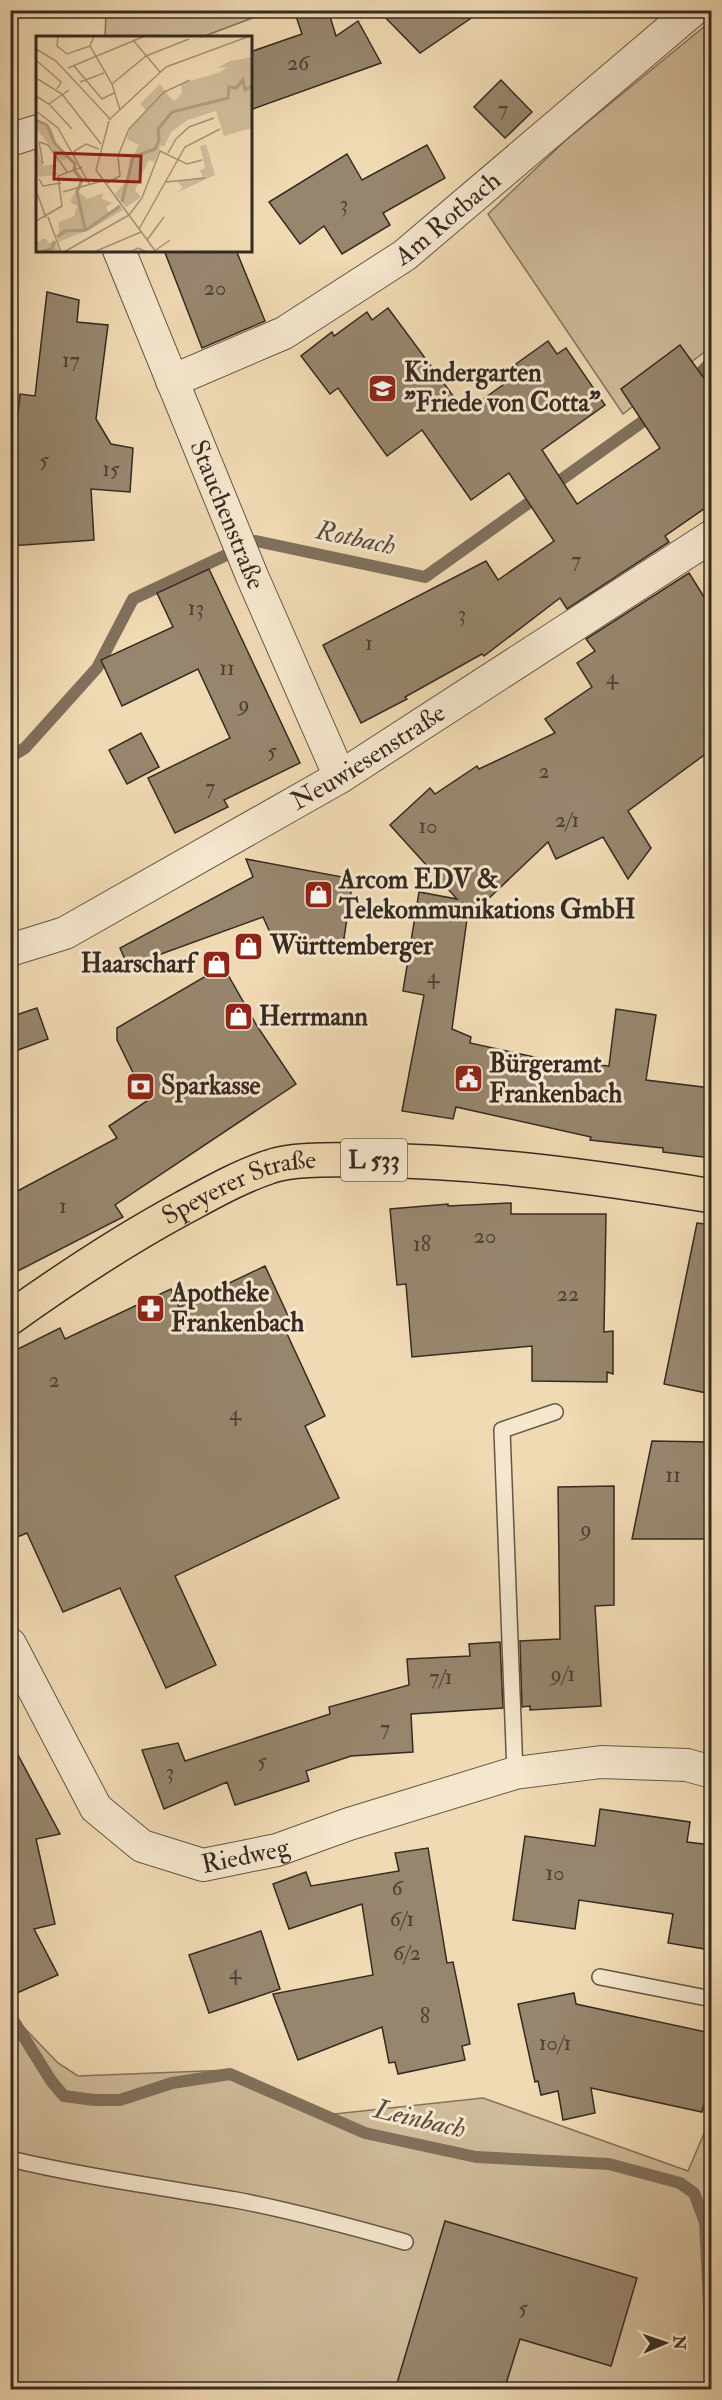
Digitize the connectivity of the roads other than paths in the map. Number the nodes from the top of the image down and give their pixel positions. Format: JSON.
{"nodes":[{"id":1,"x":693,"y":10,"type":"edge"},
{"id":2,"x":36,"y":132,"type":"edge"},
{"id":3,"x":10,"y":140,"type":"edge"},
{"id":4,"x":120,"y":252,"type":"edge"},
{"id":5,"x":172,"y":381,"type":"junction"},
{"id":6,"x":711,"y":536,"type":"edge"},
{"id":7,"x":340,"y":777,"type":"junction"},
{"id":8,"x":10,"y":950,"type":"edge"},
{"id":9,"x":711,"y":1196,"type":"edge"},
{"id":10,"x":10,"y":1318,"type":"edge"},
{"id":11,"x":555,"y":1412,"type":"dead end"},
{"id":12,"x":10,"y":1644,"type":"edge"},
{"id":13,"x":711,"y":1772,"type":"edge"},
{"id":14,"x":514,"y":1773,"type":"junction"},
{"id":15,"x":600,"y":1977,"type":"dead end"},
{"id":16,"x":711,"y":1999,"type":"edge"},
{"id":17,"x":10,"y":2159,"type":"edge"},
{"id":18,"x":405,"y":2242,"type":"dead end"}],
"edges":[{"from":1,"to":5,"type":"street","name":"Am Rotbach"},
{"from":2,"to":3,"type":"street"},
{"from":4,"to":5,"type":"street","name":"Stauchenstraße"},
{"from":5,"to":7,"type":"street","name":"Stauchenstraße"},
{"from":6,"to":7,"type":"street","name":"Neuwiesenstraße"},
{"from":7,"to":8,"type":"street","name":"Neuwiesenstraße"},
{"from":9,"to":10,"type":"main road","name":"Speyerer Straße","number":"L 533"},
{"from":11,"to":14,"type":"lane"},
{"from":12,"to":14,"type":"street","name":"Riedweg"},
{"from":13,"to":14,"type":"street","name":"Riedweg"},
{"from":15,"to":16,"type":"lane"},
{"from":17,"to":18,"type":"lane"}]}
